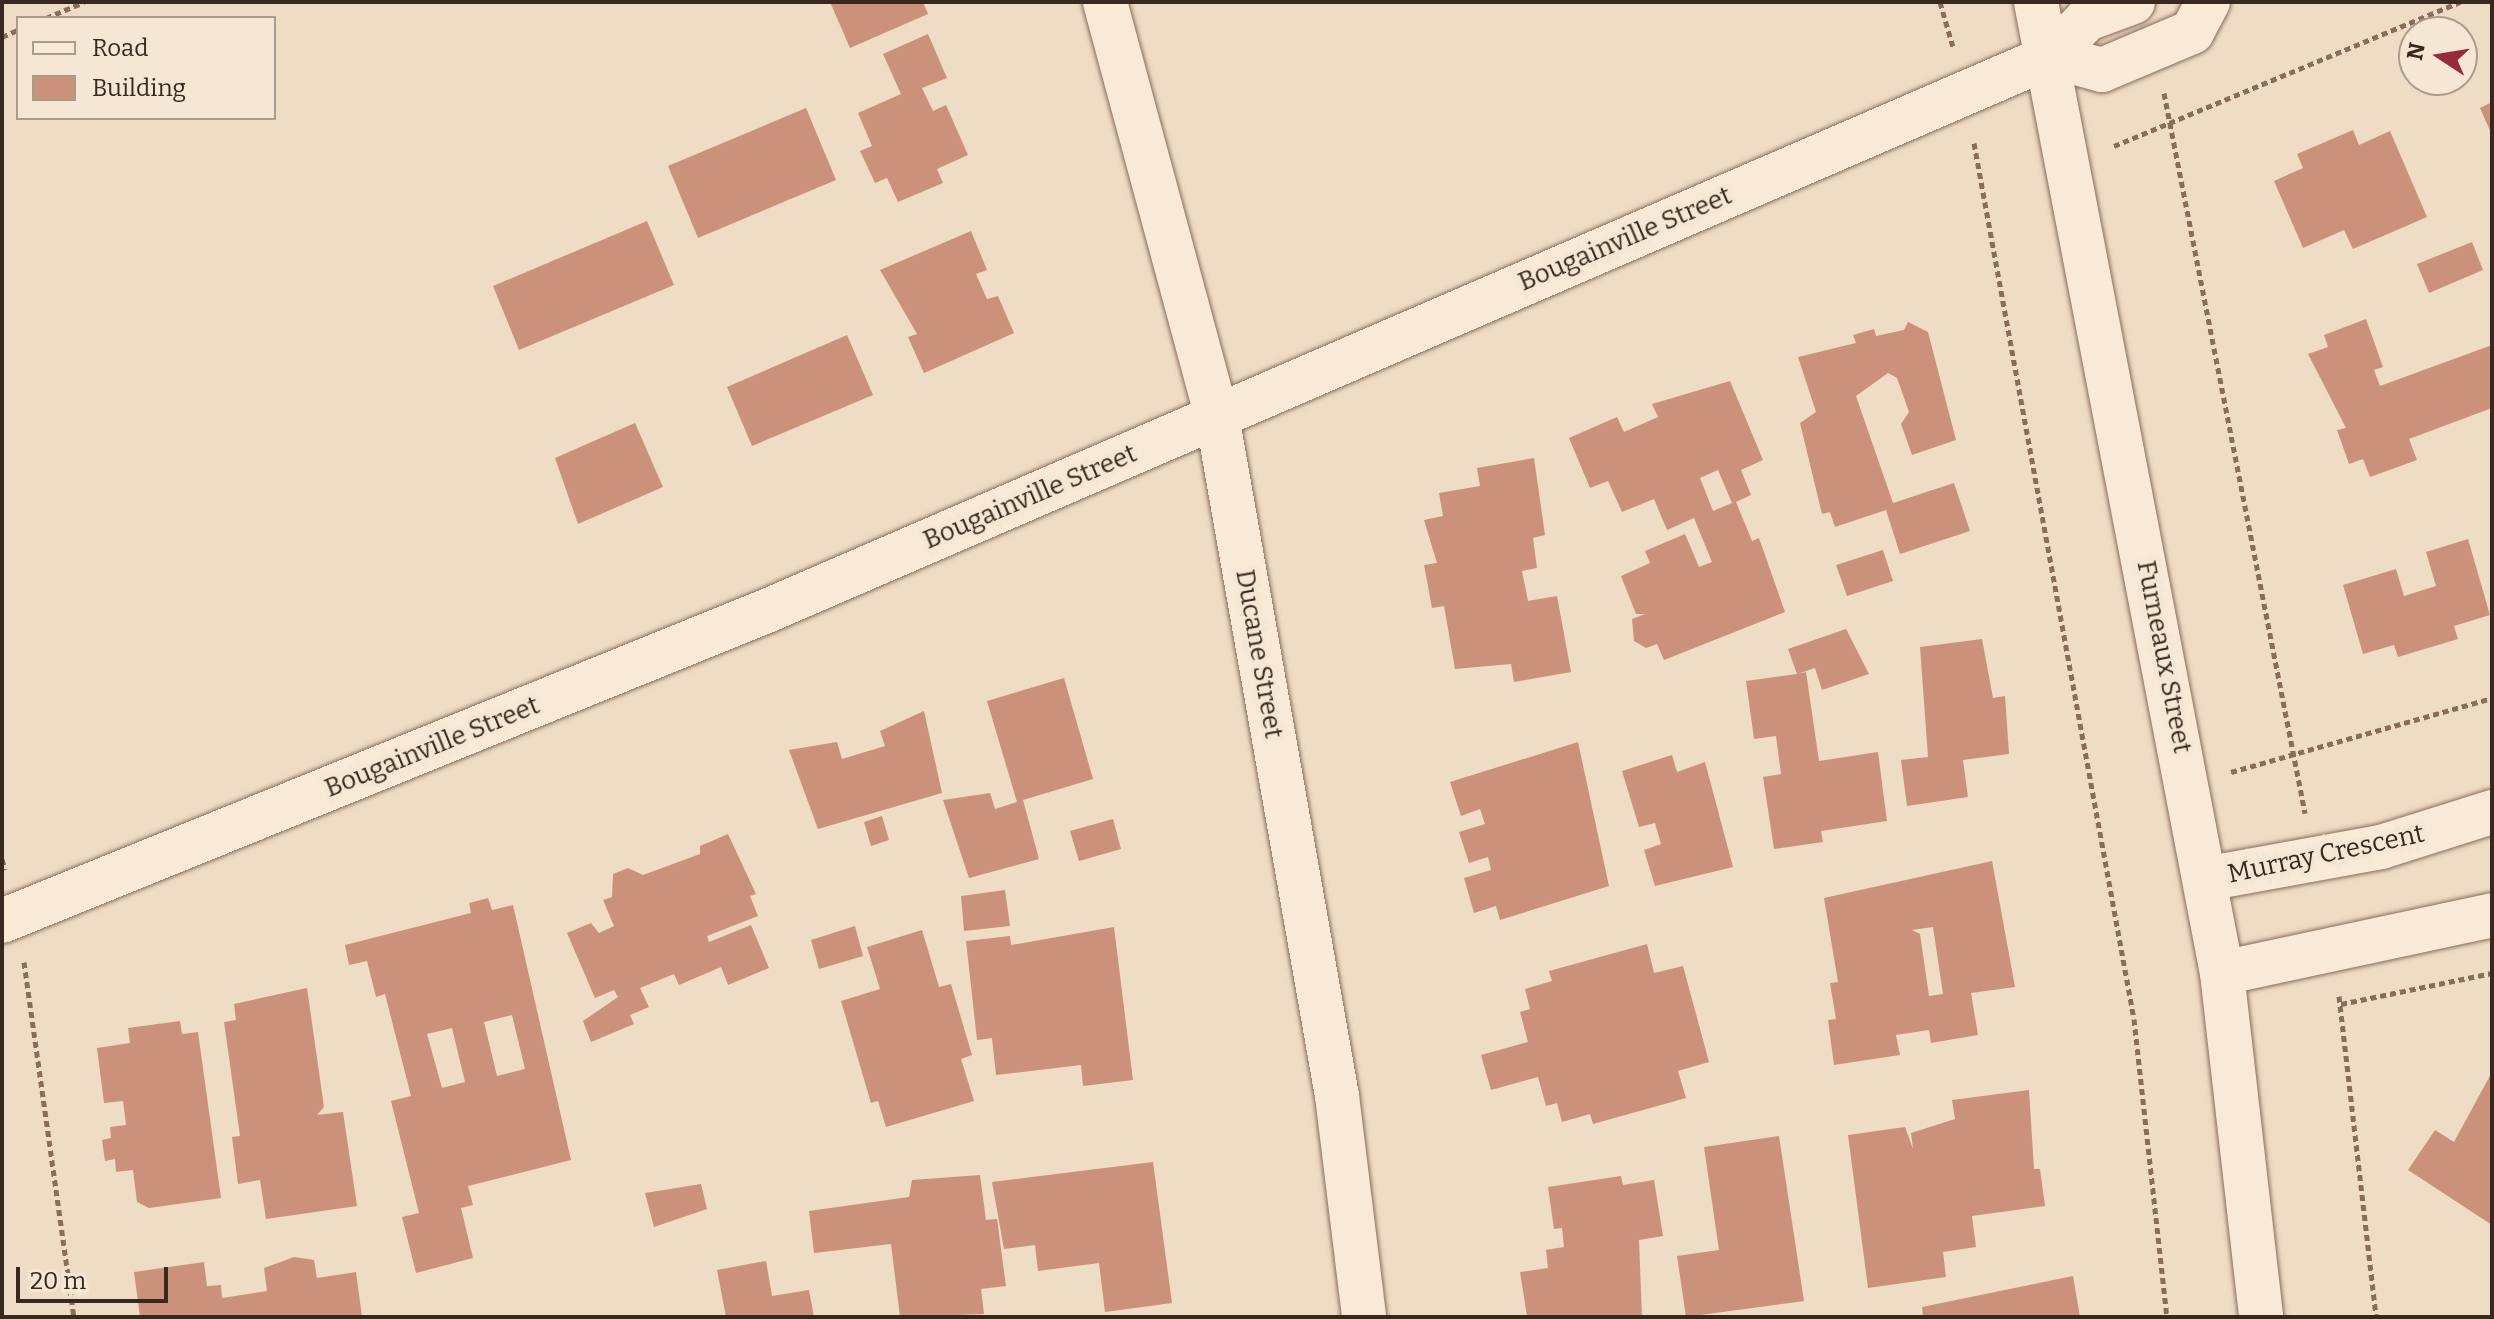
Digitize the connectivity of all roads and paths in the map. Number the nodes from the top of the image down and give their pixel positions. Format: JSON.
{"nodes":[{"id":1,"x":84,"y":2,"type":"edge"},
{"id":2,"x":1105,"y":2,"type":"edge"},
{"id":3,"x":1940,"y":2,"type":"edge"},
{"id":4,"x":2036,"y":2,"type":"edge"},
{"id":5,"x":2133,"y":2,"type":"edge"},
{"id":6,"x":2208,"y":2,"type":"edge"},
{"id":7,"x":2460,"y":2,"type":"edge"},
{"id":8,"x":51,"y":16,"type":"edge"},
{"id":9,"x":2051,"y":56,"type":"junction"},
{"id":10,"x":1965,"y":92,"type":"junction"},
{"id":11,"x":2174,"y":123,"type":"junction"},
{"id":12,"x":2071,"y":163,"type":"junction"},
{"id":13,"x":1217,"y":416,"type":"junction"},
{"id":14,"x":2492,"y":698,"type":"edge"},
{"id":15,"x":2293,"y":755,"type":"junction"},
{"id":16,"x":2188,"y":784,"type":"junction"},
{"id":17,"x":2492,"y":812,"type":"edge"},
{"id":18,"x":2,"y":859,"type":"edge"},
{"id":19,"x":2314,"y":861,"type":"junction"},
{"id":20,"x":2205,"y":879,"type":"junction"},
{"id":21,"x":2492,"y":915,"type":"edge"},
{"id":22,"x":9,"y":918,"type":"edge"},
{"id":23,"x":2330,"y":949,"type":"junction"},
{"id":24,"x":2222,"y":973,"type":"junction"},
{"id":25,"x":2492,"y":973,"type":"edge"},
{"id":26,"x":2341,"y":1004,"type":"junction"},
{"id":27,"x":74,"y":1317,"type":"edge"},
{"id":28,"x":1364,"y":1317,"type":"edge"},
{"id":29,"x":2167,"y":1317,"type":"edge"},
{"id":30,"x":2261,"y":1317,"type":"edge"},
{"id":31,"x":2376,"y":1317,"type":"edge"}],
"edges":[{"from":1,"to":8,"type":"path"},
{"from":2,"to":13,"type":"street","name":"Ducane Street"},
{"from":3,"to":10,"type":"path"},
{"from":4,"to":9,"type":"street","name":"Furneaux Street"},
{"from":5,"to":9,"type":"street","name":"Bougainville Street"},
{"from":6,"to":9,"type":"street"},
{"from":7,"to":11,"type":"path"},
{"from":9,"to":10,"type":"street","name":"Bougainville Street"},
{"from":9,"to":12,"type":"street","name":"Furneaux Street"},
{"from":10,"to":13,"type":"street","name":"Bougainville Street"},
{"from":10,"to":29,"type":"path"},
{"from":11,"to":12,"type":"path"},
{"from":11,"to":15,"type":"path"},
{"from":12,"to":16,"type":"street","name":"Furneaux Street"},
{"from":13,"to":22,"type":"street","name":"Bougainville Street"},
{"from":13,"to":28,"type":"street","name":"Ducane Street"},
{"from":14,"to":15,"type":"path"},
{"from":15,"to":16,"type":"path"},
{"from":15,"to":19,"type":"path"},
{"from":16,"to":20,"type":"street","name":"Furneaux Street"},
{"from":17,"to":19,"type":"street","name":"Murray Crescent"},
{"from":18,"to":22,"type":"path"},
{"from":19,"to":20,"type":"street","name":"Murray Crescent"},
{"from":20,"to":24,"type":"street","name":"Furneaux Street"},
{"from":21,"to":23,"type":"street"},
{"from":22,"to":27,"type":"path"},
{"from":23,"to":24,"type":"street"},
{"from":23,"to":26,"type":"path"},
{"from":24,"to":30,"type":"street","name":"Furneaux Street"},
{"from":25,"to":26,"type":"path"},
{"from":26,"to":31,"type":"path"}]}
